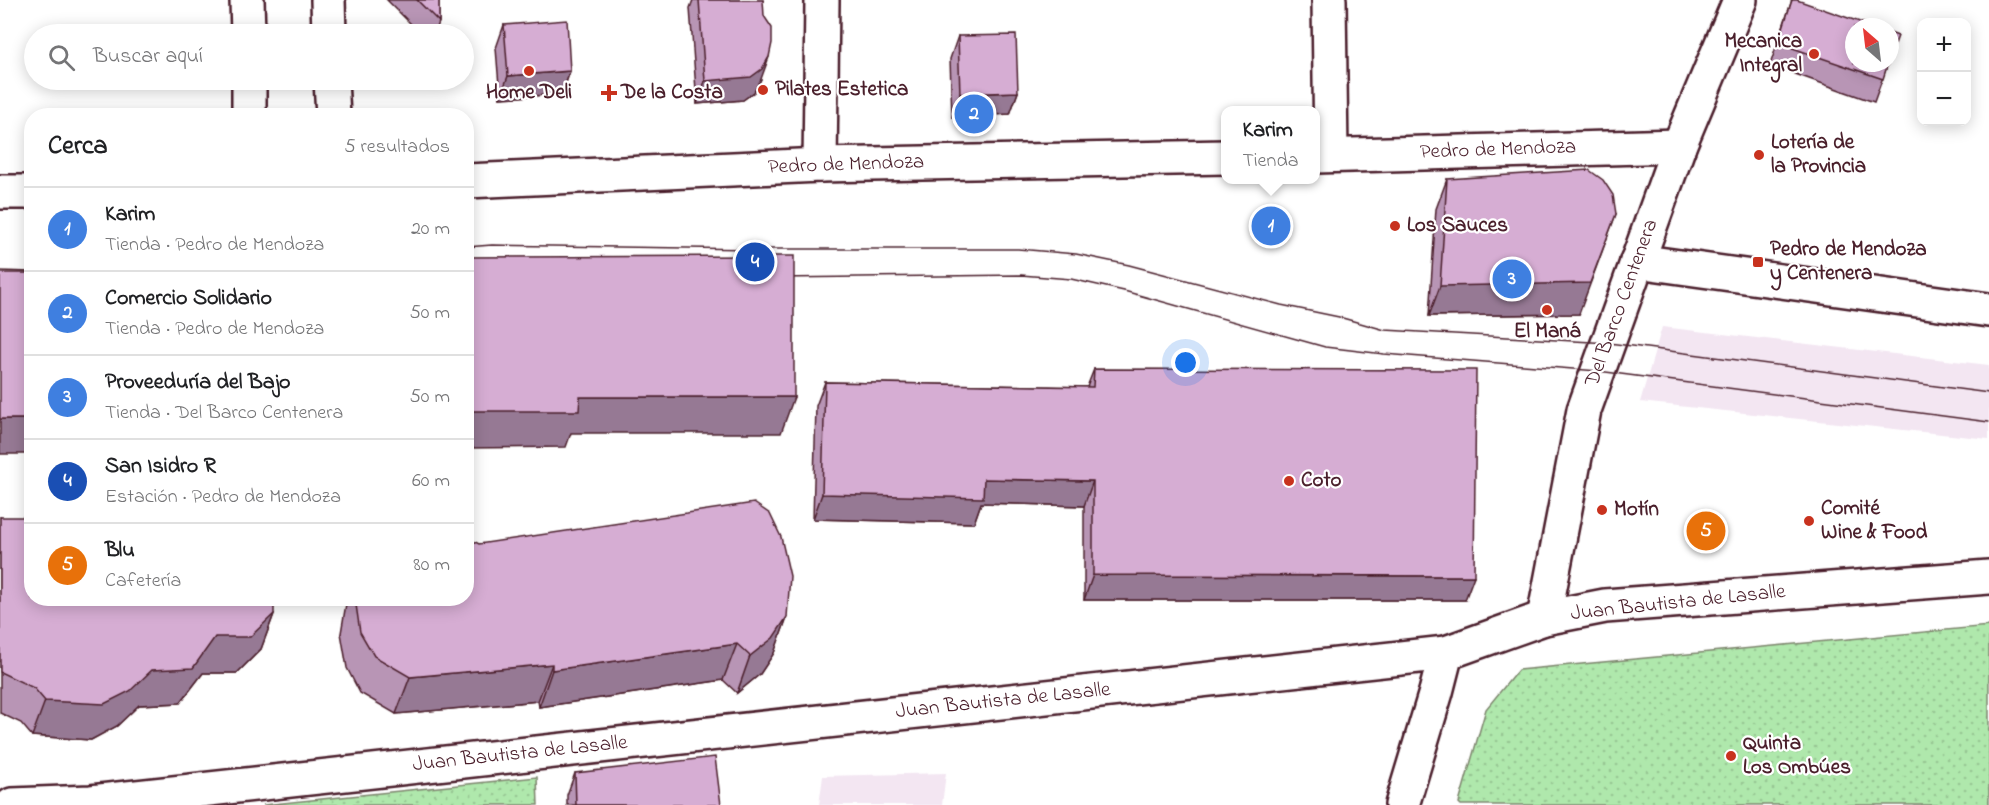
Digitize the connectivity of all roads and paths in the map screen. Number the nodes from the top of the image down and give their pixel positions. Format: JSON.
{"nodes":[{"id":1,"x":247,"y":0,"type":"edge"},
{"id":2,"x":328,"y":0,"type":"edge"},
{"id":3,"x":822,"y":0,"type":"edge"},
{"id":4,"x":1329,"y":0,"type":"edge"},
{"id":5,"x":1740,"y":0,"type":"edge"},
{"id":6,"x":248,"y":24,"type":"edge"},
{"id":7,"x":329,"y":24,"type":"edge"},
{"id":8,"x":249,"y":90,"type":"edge"},
{"id":9,"x":332,"y":90,"type":"edge"},
{"id":10,"x":249,"y":108,"type":"edge"},
{"id":11,"x":333,"y":108,"type":"edge"},
{"id":12,"x":1679,"y":146,"type":"junction"},
{"id":13,"x":1323,"y":156,"type":"edge"},
{"id":14,"x":1221,"y":157,"type":"edge"},
{"id":15,"x":820,"y":165,"type":"junction"},
{"id":16,"x":474,"y":181,"type":"edge"},
{"id":17,"x":0,"y":192,"type":"edge"},
{"id":18,"x":24,"y":192,"type":"edge"},
{"id":19,"x":1636,"y":261,"type":"junction"},
{"id":20,"x":1989,"y":310,"type":"edge"},
{"id":21,"x":1989,"y":577,"type":"edge"},
{"id":22,"x":1544,"y":618,"type":"junction"},
{"id":23,"x":1446,"y":653,"type":"junction"},
{"id":24,"x":91,"y":803,"type":"edge"},
{"id":25,"x":12,"y":805,"type":"edge"},
{"id":26,"x":1402,"y":805,"type":"edge"}],
"edges":[{"from":1,"to":6,"type":"street"},
{"from":2,"to":7,"type":"street"},
{"from":3,"to":15,"type":"street"},
{"from":4,"to":13,"type":"street"},
{"from":5,"to":12,"type":"street","name":"Del Barco Centenera"},
{"from":8,"to":10,"type":"street"},
{"from":9,"to":11,"type":"street"},
{"from":12,"to":13,"type":"street","name":"Pedro de Mendoza"},
{"from":12,"to":19,"type":"street","name":"Del Barco Centenera"},
{"from":14,"to":15,"type":"street","name":"Pedro de Mendoza"},
{"from":15,"to":16,"type":"street","name":"Pedro de Mendoza"},
{"from":17,"to":18,"type":"street"},
{"from":19,"to":20,"type":"street"},
{"from":19,"to":22,"type":"street","name":"Del Barco Centenera"},
{"from":21,"to":22,"type":"street","name":"Juan Bautista de Lasalle"},
{"from":22,"to":23,"type":"street","name":"Juan Bautista de Lasalle"},
{"from":23,"to":24,"type":"street","name":"Juan Bautista de Lasalle"},
{"from":23,"to":26,"type":"street"},
{"from":24,"to":25,"type":"street","name":"Juan Bautista de Lasalle"}]}
